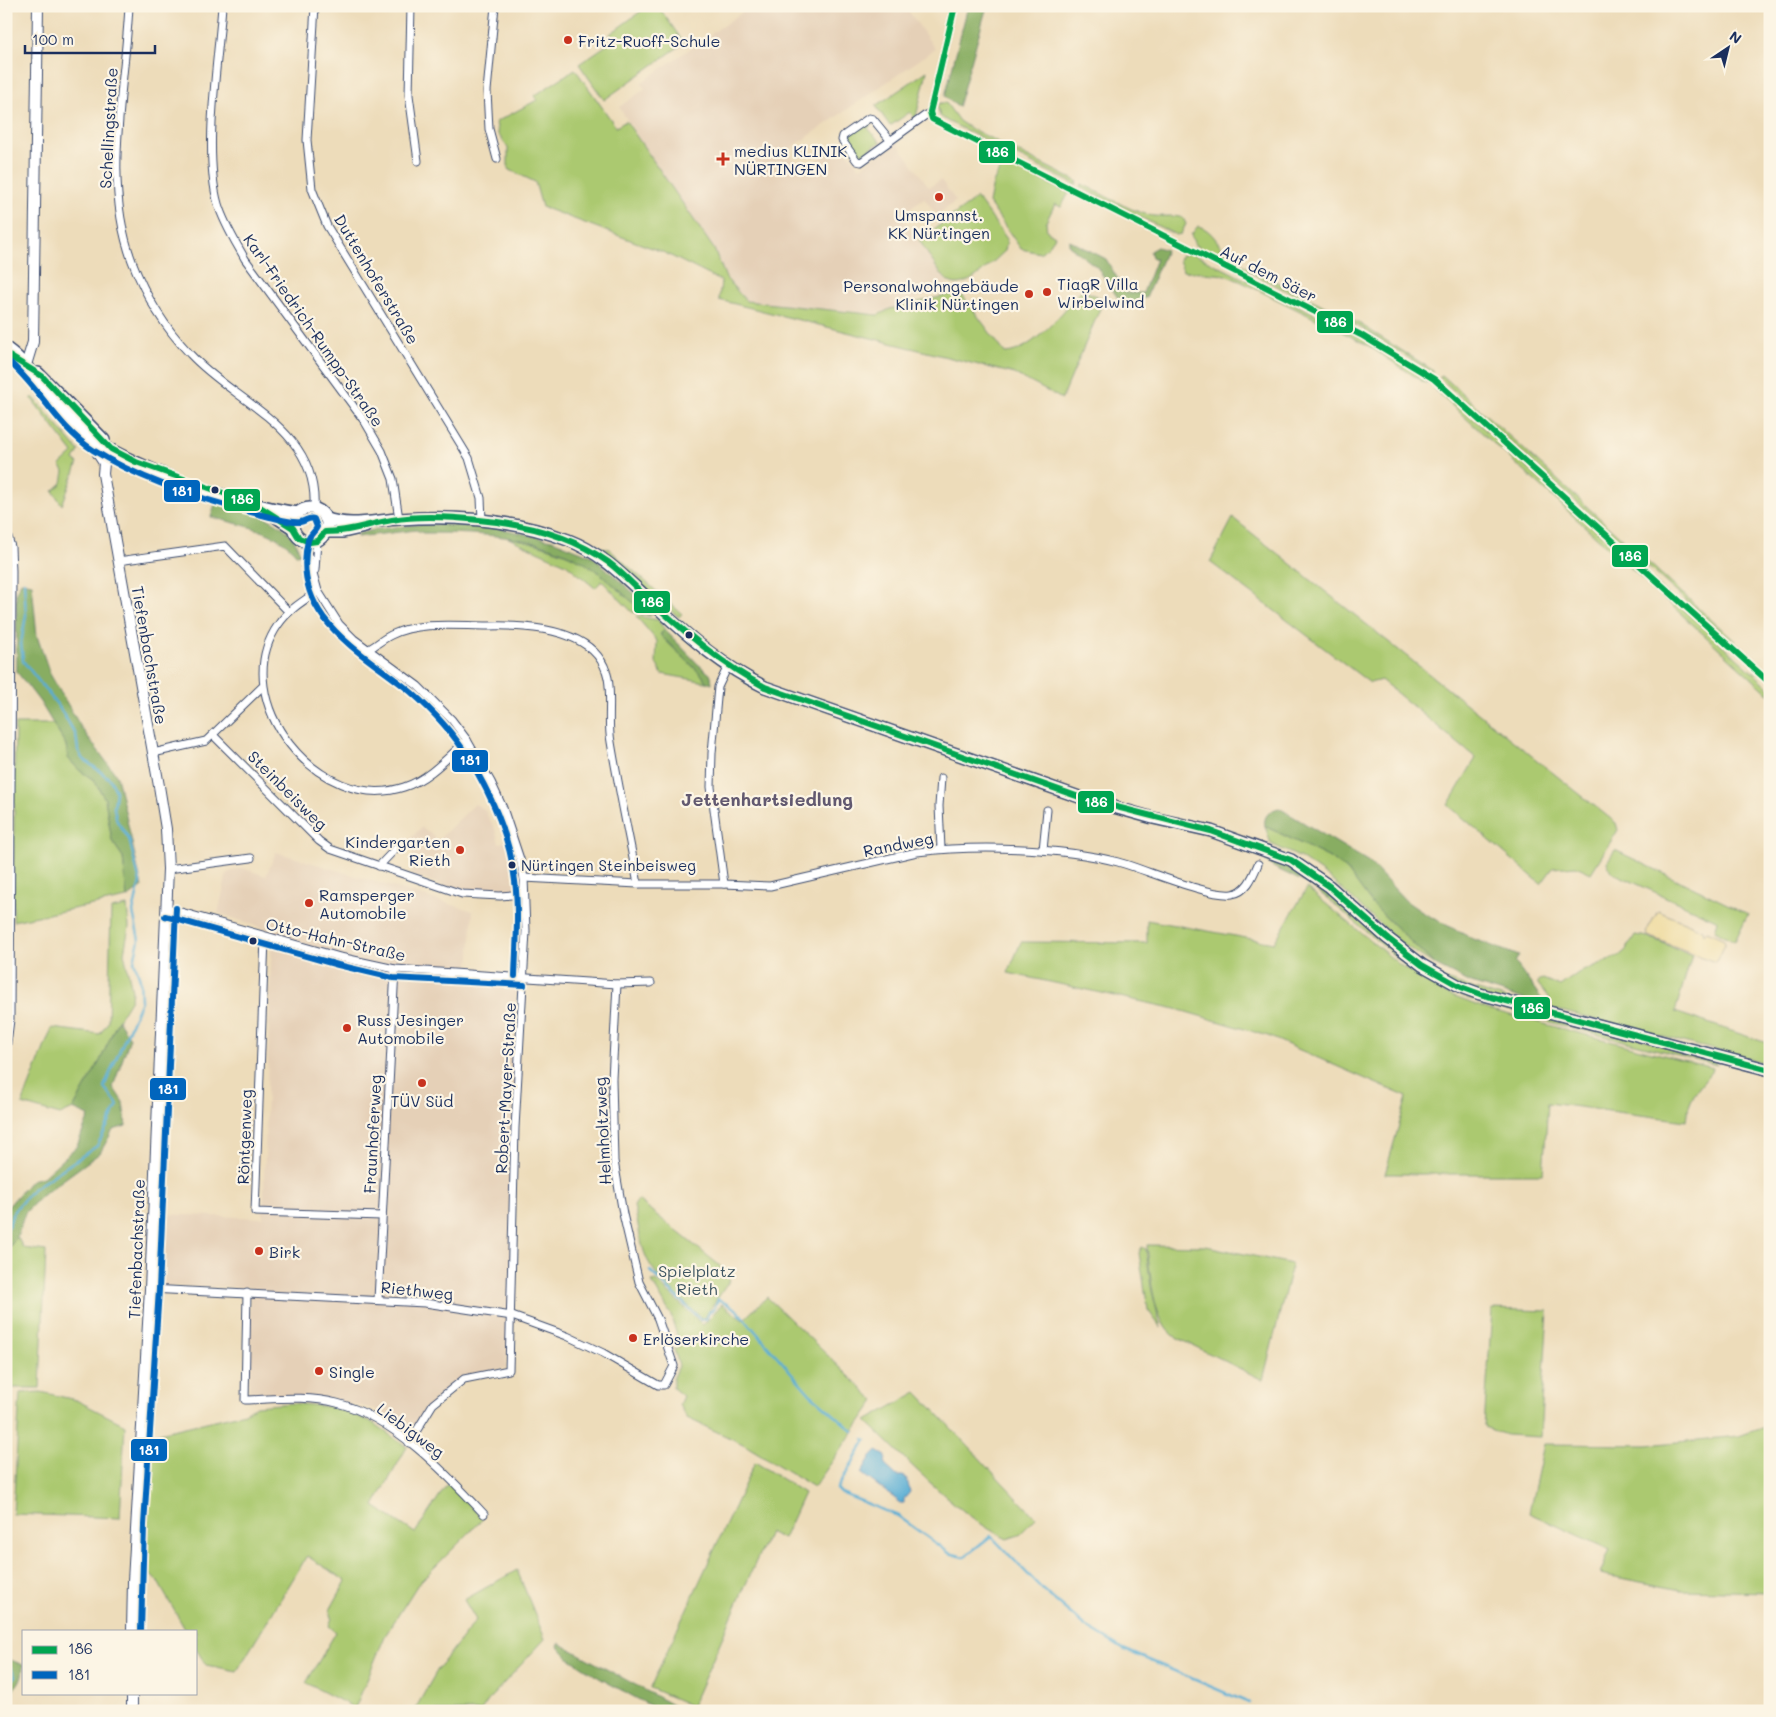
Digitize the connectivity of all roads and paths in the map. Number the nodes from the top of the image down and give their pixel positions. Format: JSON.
{"nodes":[{"id":1,"x":38,"y":6,"type":"edge"},
{"id":2,"x":129,"y":6,"type":"edge"},
{"id":3,"x":222,"y":6,"type":"edge"},
{"id":4,"x":316,"y":6,"type":"edge"},
{"id":5,"x":411,"y":6,"type":"edge"},
{"id":6,"x":495,"y":6,"type":"edge"},
{"id":7,"x":955,"y":6,"type":"edge"},
{"id":8,"x":930,"y":112,"type":"junction"},
{"id":9,"x":890,"y":140,"type":"junction"},
{"id":10,"x":497,"y":159,"type":"dead end"},
{"id":11,"x":418,"y":161,"type":"dead end"},
{"id":12,"x":6,"y":348,"type":"edge"},
{"id":13,"x":6,"y":354,"type":"edge"},
{"id":14,"x":26,"y":365,"type":"junction"},
{"id":15,"x":83,"y":432,"type":"junction"},
{"id":16,"x":112,"y":449,"type":"junction"},
{"id":17,"x":104,"y":463,"type":"junction"},
{"id":18,"x":257,"y":505,"type":"junction"},
{"id":19,"x":314,"y":509,"type":"junction"},
{"id":20,"x":298,"y":513,"type":"junction"},
{"id":21,"x":325,"y":518,"type":"junction"},
{"id":22,"x":399,"y":519,"type":"junction"},
{"id":23,"x":482,"y":520,"type":"junction"},
{"id":24,"x":380,"y":522,"type":"junction"},
{"id":25,"x":293,"y":528,"type":"junction"},
{"id":26,"x":6,"y":530,"type":"edge"},
{"id":27,"x":325,"y":532,"type":"junction"},
{"id":28,"x":304,"y":541,"type":"junction"},
{"id":29,"x":317,"y":541,"type":"junction"},
{"id":30,"x":118,"y":561,"type":"junction"},
{"id":31,"x":314,"y":573,"type":"junction"},
{"id":32,"x":318,"y":591,"type":"junction"},
{"id":33,"x":289,"y":612,"type":"junction"},
{"id":34,"x":368,"y":649,"type":"junction"},
{"id":35,"x":728,"y":666,"type":"junction"},
{"id":36,"x":1770,"y":683,"type":"edge"},
{"id":37,"x":263,"y":686,"type":"junction"},
{"id":38,"x":213,"y":735,"type":"junction"},
{"id":39,"x":467,"y":740,"type":"junction"},
{"id":40,"x":153,"y":753,"type":"junction"},
{"id":41,"x":941,"y":778,"type":"dead end"},
{"id":42,"x":1047,"y":810,"type":"dead end"},
{"id":43,"x":400,"y":844,"type":"dead end"},
{"id":44,"x":941,"y":849,"type":"junction"},
{"id":45,"x":1043,"y":850,"type":"junction"},
{"id":46,"x":251,"y":858,"type":"dead end"},
{"id":47,"x":1258,"y":864,"type":"dead end"},
{"id":48,"x":378,"y":866,"type":"junction"},
{"id":49,"x":168,"y":869,"type":"junction"},
{"id":50,"x":524,"y":878,"type":"junction"},
{"id":51,"x":638,"y":884,"type":"junction"},
{"id":52,"x":724,"y":884,"type":"junction"},
{"id":53,"x":524,"y":894,"type":"junction"},
{"id":54,"x":168,"y":908,"type":"junction"},
{"id":55,"x":265,"y":937,"type":"junction"},
{"id":56,"x":395,"y":969,"type":"junction"},
{"id":57,"x":524,"y":976,"type":"junction"},
{"id":58,"x":651,"y":983,"type":"dead end"},
{"id":59,"x":617,"y":984,"type":"junction"},
{"id":60,"x":6,"y":1051,"type":"edge"},
{"id":61,"x":1770,"y":1070,"type":"edge"},
{"id":62,"x":382,"y":1216,"type":"junction"},
{"id":63,"x":150,"y":1289,"type":"junction"},
{"id":64,"x":247,"y":1293,"type":"junction"},
{"id":65,"x":378,"y":1300,"type":"junction"},
{"id":66,"x":512,"y":1316,"type":"junction"},
{"id":67,"x":664,"y":1385,"type":"joint"},
{"id":68,"x":409,"y":1443,"type":"junction"},
{"id":69,"x":484,"y":1514,"type":"dead end"},
{"id":70,"x":132,"y":1630,"type":"edge"},
{"id":71,"x":132,"y":1694,"type":"edge"},
{"id":72,"x":132,"y":1711,"type":"edge"}],
"edges":[{"from":1,"to":14,"type":"street"},
{"from":2,"to":19,"type":"street","name":"Schellingstraße"},
{"from":3,"to":22,"type":"street","name":"Karl-Friedrich-Rumpp-Straße"},
{"from":4,"to":23,"type":"street","name":"Duttenhoferstraße"},
{"from":5,"to":11,"type":"street"},
{"from":6,"to":10,"type":"street"},
{"from":7,"to":8,"type":"street"},
{"from":8,"to":9,"type":"street"},
{"from":8,"to":36,"type":"street","name":"Auf dem Säer"},
{"from":9,"to":9,"type":"street"},
{"from":12,"to":14,"type":"main road"},
{"from":13,"to":14,"type":"main road"},
{"from":14,"to":15,"type":"main road"},
{"from":14,"to":16,"type":"main road"},
{"from":15,"to":16,"type":"main road"},
{"from":15,"to":17,"type":"street"},
{"from":16,"to":17,"type":"street"},
{"from":16,"to":18,"type":"main road"},
{"from":17,"to":30,"type":"street","name":"Tiefenbachstraße"},
{"from":18,"to":20,"type":"main road"},
{"from":18,"to":25,"type":"main road"},
{"from":19,"to":20,"type":"main road"},
{"from":19,"to":21,"type":"main road"},
{"from":20,"to":25,"type":"main road"},
{"from":21,"to":24,"type":"main road"},
{"from":21,"to":27,"type":"main road"},
{"from":22,"to":23,"type":"main road"},
{"from":22,"to":24,"type":"main road"},
{"from":23,"to":35,"type":"main road"},
{"from":24,"to":27,"type":"main road"},
{"from":25,"to":28,"type":"main road"},
{"from":26,"to":60,"type":"street"},
{"from":27,"to":29,"type":"main road"},
{"from":28,"to":29,"type":"main road"},
{"from":28,"to":31,"type":"street","name":"Robert-Mayer-Straße"},
{"from":29,"to":31,"type":"street","name":"Robert-Mayer-Straße"},
{"from":30,"to":33,"type":"street"},
{"from":30,"to":40,"type":"street","name":"Tiefenbachstraße"},
{"from":31,"to":32,"type":"street","name":"Robert-Mayer-Straße"},
{"from":32,"to":33,"type":"street"},
{"from":32,"to":34,"type":"street","name":"Robert-Mayer-Straße"},
{"from":33,"to":37,"type":"street"},
{"from":34,"to":39,"type":"street","name":"Robert-Mayer-Straße"},
{"from":34,"to":51,"type":"street"},
{"from":35,"to":52,"type":"street"},
{"from":35,"to":61,"type":"main road"},
{"from":37,"to":38,"type":"street"},
{"from":37,"to":39,"type":"street"},
{"from":38,"to":40,"type":"street"},
{"from":38,"to":48,"type":"street","name":"Steinbeisweg"},
{"from":39,"to":50,"type":"street","name":"Robert-Mayer-Straße"},
{"from":40,"to":49,"type":"street","name":"Tiefenbachstraße"},
{"from":41,"to":44,"type":"street"},
{"from":42,"to":45,"type":"street"},
{"from":43,"to":48,"type":"street"},
{"from":44,"to":45,"type":"street","name":"Randweg"},
{"from":44,"to":52,"type":"street","name":"Randweg"},
{"from":45,"to":47,"type":"street","name":"Randweg"},
{"from":46,"to":49,"type":"street"},
{"from":48,"to":53,"type":"street","name":"Steinbeisweg"},
{"from":49,"to":54,"type":"street","name":"Tiefenbachstraße"},
{"from":50,"to":51,"type":"street","name":"Randweg"},
{"from":50,"to":53,"type":"street","name":"Robert-Mayer-Straße"},
{"from":51,"to":52,"type":"street","name":"Randweg"},
{"from":53,"to":57,"type":"street","name":"Robert-Mayer-Straße"},
{"from":54,"to":55,"type":"street","name":"Otto-Hahn-Straße"},
{"from":54,"to":63,"type":"street","name":"Tiefenbachstraße"},
{"from":55,"to":56,"type":"street","name":"Otto-Hahn-Straße"},
{"from":55,"to":62,"type":"street","name":"Röntgenweg"},
{"from":56,"to":57,"type":"street","name":"Otto-Hahn-Straße"},
{"from":56,"to":62,"type":"street","name":"Fraunhoferweg"},
{"from":57,"to":59,"type":"street","name":"Otto-Hahn-Straße"},
{"from":57,"to":66,"type":"street","name":"Robert-Mayer-Straße"},
{"from":58,"to":59,"type":"street","name":"Otto-Hahn-Straße"},
{"from":59,"to":67,"type":"street","name":"Helmholtzweg"},
{"from":62,"to":65,"type":"street","name":"Fraunhoferweg"},
{"from":63,"to":64,"type":"street","name":"Riethweg"},
{"from":63,"to":70,"type":"street","name":"Tiefenbachstraße"},
{"from":64,"to":65,"type":"street","name":"Riethweg"},
{"from":64,"to":68,"type":"street","name":"Liebigweg"},
{"from":65,"to":66,"type":"street","name":"Riethweg"},
{"from":66,"to":67,"type":"street","name":"Riethweg"},
{"from":66,"to":68,"type":"street","name":"Robert-Mayer-Straße"},
{"from":68,"to":69,"type":"street","name":"Liebigweg"},
{"from":71,"to":72,"type":"street"}]}
